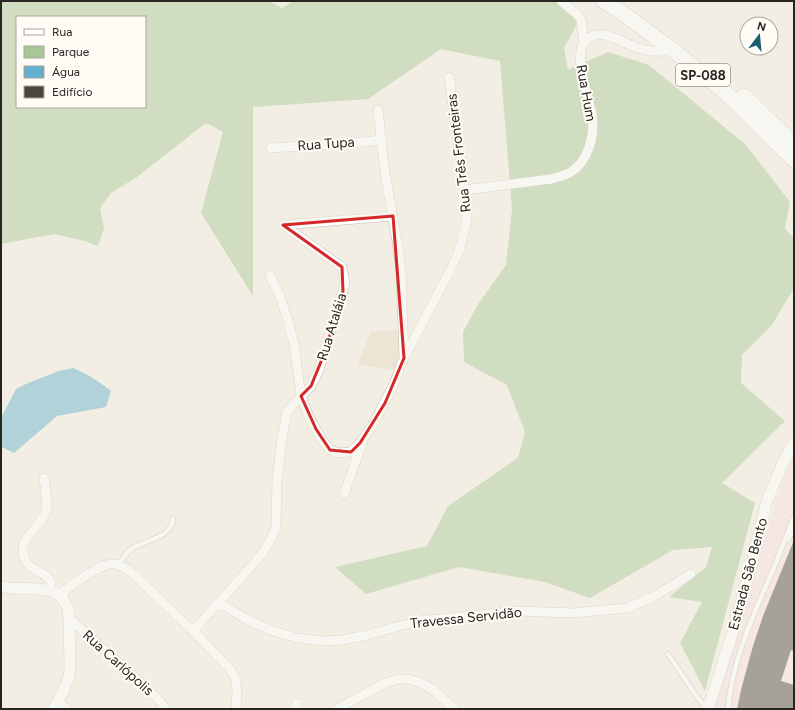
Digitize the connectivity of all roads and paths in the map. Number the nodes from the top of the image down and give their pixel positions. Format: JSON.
{"nodes":[{"id":1,"x":561,"y":1,"type":"edge"},
{"id":2,"x":604,"y":1,"type":"edge"},
{"id":3,"x":621,"y":1,"type":"edge"},
{"id":4,"x":584,"y":43,"type":"junction"},
{"id":5,"x":674,"y":51,"type":"junction"},
{"id":6,"x":449,"y":77,"type":"dead end"},
{"id":7,"x":378,"y":110,"type":"dead end"},
{"id":8,"x":381,"y":140,"type":"junction"},
{"id":9,"x":794,"y":144,"type":"edge"},
{"id":10,"x":271,"y":148,"type":"dead end"},
{"id":11,"x":794,"y":160,"type":"edge"},
{"id":12,"x":465,"y":190,"type":"junction"},
{"id":13,"x":393,"y":216,"type":"junction"},
{"id":14,"x":270,"y":275,"type":"dead end"},
{"id":15,"x":404,"y":358,"type":"junction"},
{"id":16,"x":301,"y":396,"type":"junction"},
{"id":17,"x":366,"y":435,"type":"junction"},
{"id":18,"x":794,"y":444,"type":"edge"},
{"id":19,"x":44,"y":478,"type":"dead end"},
{"id":20,"x":344,"y":494,"type":"dead end"},
{"id":21,"x":794,"y":516,"type":"edge"},
{"id":22,"x":173,"y":518,"type":"dead end"},
{"id":23,"x":794,"y":528,"type":"edge"},
{"id":24,"x":779,"y":557,"type":"junction"},
{"id":25,"x":119,"y":565,"type":"junction"},
{"id":26,"x":691,"y":574,"type":"dead end"},
{"id":27,"x":1,"y":586,"type":"edge"},
{"id":28,"x":55,"y":593,"type":"junction"},
{"id":29,"x":218,"y":602,"type":"junction"},
{"id":30,"x":69,"y":618,"type":"junction"},
{"id":31,"x":192,"y":630,"type":"junction"},
{"id":32,"x":668,"y":654,"type":"dead end"},
{"id":33,"x":55,"y":705,"type":"edge"},
{"id":34,"x":67,"y":709,"type":"edge"},
{"id":35,"x":166,"y":709,"type":"edge"},
{"id":36,"x":236,"y":709,"type":"edge"},
{"id":37,"x":337,"y":709,"type":"edge"},
{"id":38,"x":455,"y":709,"type":"edge"},
{"id":39,"x":708,"y":709,"type":"edge"},
{"id":40,"x":728,"y":709,"type":"edge"}],
"edges":[{"from":1,"to":4,"type":"street"},
{"from":2,"to":5,"type":"highway","number":"SP-088"},
{"from":3,"to":9,"type":"highway","number":"SP-088"},
{"from":4,"to":5,"type":"street","name":"Rua Hum"},
{"from":4,"to":12,"type":"street","name":"Rua Hum"},
{"from":5,"to":11,"type":"highway","number":"SP-088"},
{"from":6,"to":12,"type":"street","name":"Rua Três Fronteiras"},
{"from":7,"to":8,"type":"street","name":"Rua Três Fronteiras"},
{"from":8,"to":10,"type":"street","name":"Rua Tupa"},
{"from":8,"to":13,"type":"street","name":"Rua Três Fronteiras"},
{"from":12,"to":15,"type":"street","name":"Rua Três Fronteiras"},
{"from":13,"to":15,"type":"street","name":"Rua Três Fronteiras"},
{"from":13,"to":16,"type":"street","name":"Rua Ataláia"},
{"from":14,"to":16,"type":"street"},
{"from":15,"to":17,"type":"street","name":"Rua Três Fronteiras"},
{"from":16,"to":17,"type":"street","name":"Rua Três Fronteiras"},
{"from":16,"to":29,"type":"street"},
{"from":17,"to":20,"type":"street"},
{"from":18,"to":39,"type":"street","name":"Estrada São Bento"},
{"from":19,"to":28,"type":"street"},
{"from":21,"to":24,"type":"lane"},
{"from":22,"to":25,"type":"lane"},
{"from":23,"to":24,"type":"lane"},
{"from":24,"to":40,"type":"lane"},
{"from":25,"to":28,"type":"street"},
{"from":25,"to":31,"type":"street"},
{"from":26,"to":29,"type":"street","name":"Travessa Servidão"},
{"from":27,"to":28,"type":"street"},
{"from":28,"to":30,"type":"street"},
{"from":29,"to":31,"type":"street"},
{"from":30,"to":33,"type":"street"},
{"from":30,"to":35,"type":"street","name":"Rua Carlópolis"},
{"from":31,"to":36,"type":"street"},
{"from":32,"to":39,"type":"lane"},
{"from":33,"to":34,"type":"street"},
{"from":37,"to":38,"type":"street"}]}
